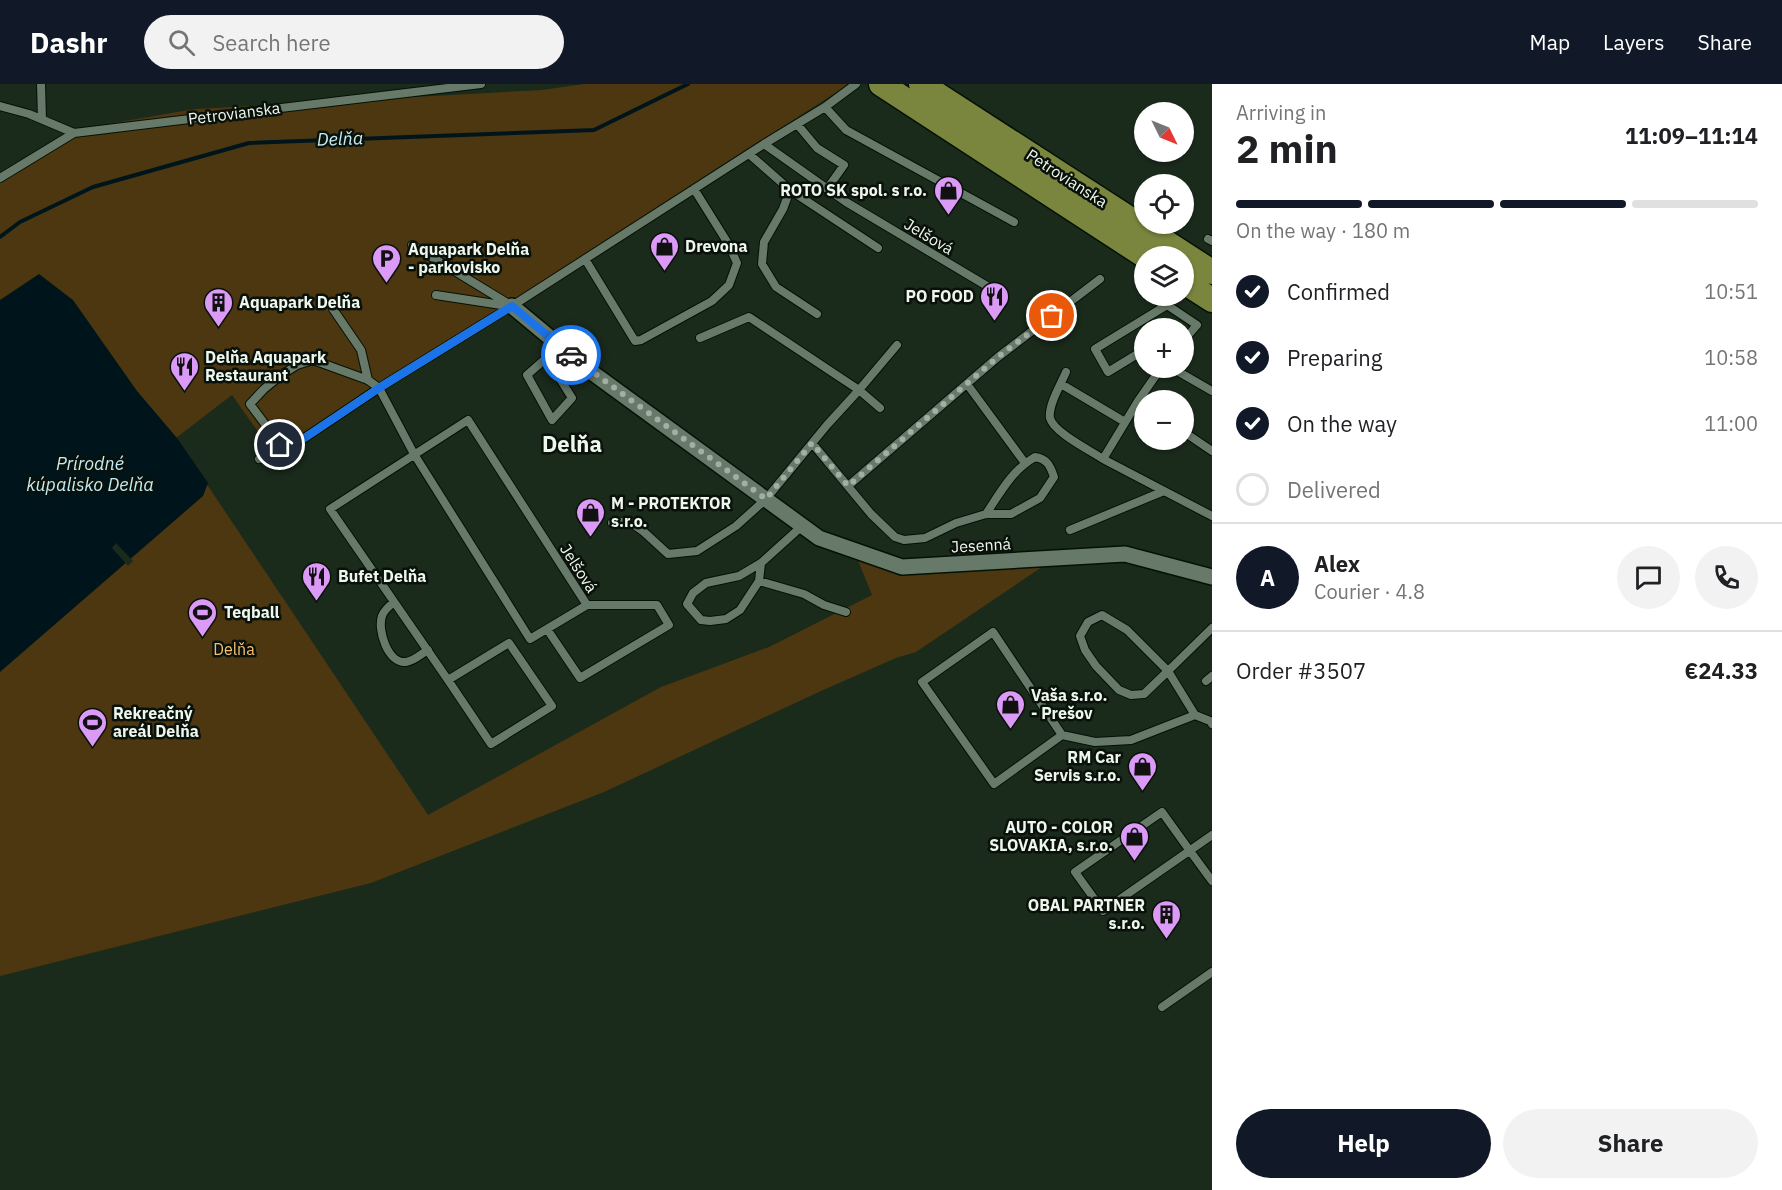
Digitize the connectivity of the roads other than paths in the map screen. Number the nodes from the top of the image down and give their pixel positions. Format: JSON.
{"nodes":[{"id":1,"x":41,"y":84,"type":"edge"},
{"id":2,"x":480,"y":84,"type":"edge"},
{"id":3,"x":856,"y":84,"type":"edge"},
{"id":4,"x":881,"y":84,"type":"edge"},
{"id":5,"x":921,"y":84,"type":"edge"},
{"id":6,"x":0,"y":106,"type":"edge"},
{"id":7,"x":825,"y":107,"type":"junction"},
{"id":8,"x":42,"y":119,"type":"junction"},
{"id":9,"x":797,"y":124,"type":"junction"},
{"id":10,"x":74,"y":133,"type":"junction"},
{"id":11,"x":764,"y":144,"type":"junction"},
{"id":12,"x":749,"y":153,"type":"junction"},
{"id":13,"x":0,"y":178,"type":"edge"},
{"id":14,"x":694,"y":189,"type":"junction"},
{"id":15,"x":827,"y":189,"type":"junction"},
{"id":16,"x":790,"y":190,"type":"junction"},
{"id":17,"x":1014,"y":222,"type":"dead end"},
{"id":18,"x":412,"y":245,"type":"dead end"},
{"id":19,"x":878,"y":248,"type":"dead end"},
{"id":20,"x":1134,"y":249,"type":"edge"},
{"id":21,"x":585,"y":259,"type":"junction"},
{"id":22,"x":1212,"y":272,"type":"edge"},
{"id":23,"x":1100,"y":279,"type":"dead end"},
{"id":24,"x":1194,"y":288,"type":"edge"},
{"id":25,"x":992,"y":289,"type":"dead end"},
{"id":26,"x":436,"y":296,"type":"dead end"},
{"id":27,"x":1212,"y":300,"type":"edge"},
{"id":28,"x":512,"y":306,"type":"junction"},
{"id":29,"x":333,"y":309,"type":"dead end"},
{"id":30,"x":817,"y":314,"type":"dead end"},
{"id":31,"x":1146,"y":318,"type":"edge"},
{"id":32,"x":1186,"y":318,"type":"edge"},
{"id":33,"x":1134,"y":326,"type":"edge"},
{"id":34,"x":700,"y":338,"type":"dead end"},
{"id":35,"x":897,"y":345,"type":"dead end"},
{"id":36,"x":560,"y":346,"type":"junction"},
{"id":37,"x":1134,"y":356,"type":"edge"},
{"id":38,"x":547,"y":358,"type":"junction"},
{"id":39,"x":1066,"y":372,"type":"dead end"},
{"id":40,"x":1189,"y":378,"type":"edge"},
{"id":41,"x":368,"y":380,"type":"junction"},
{"id":42,"x":967,"y":384,"type":"junction"},
{"id":43,"x":1060,"y":384,"type":"junction"},
{"id":44,"x":379,"y":388,"type":"junction"},
{"id":45,"x":859,"y":390,"type":"junction"},
{"id":46,"x":1212,"y":391,"type":"edge"},
{"id":47,"x":880,"y":408,"type":"dead end"},
{"id":48,"x":1134,"y":412,"type":"edge"},
{"id":49,"x":1125,"y":422,"type":"junction"},
{"id":50,"x":1194,"y":439,"type":"edge"},
{"id":51,"x":812,"y":443,"type":"junction"},
{"id":52,"x":280,"y":445,"type":"junction"},
{"id":53,"x":1212,"y":451,"type":"edge"},
{"id":54,"x":414,"y":454,"type":"junction"},
{"id":55,"x":259,"y":459,"type":"dead end"},
{"id":56,"x":1103,"y":459,"type":"junction"},
{"id":57,"x":1024,"y":463,"type":"junction"},
{"id":58,"x":848,"y":486,"type":"junction"},
{"id":59,"x":1164,"y":491,"type":"junction"},
{"id":60,"x":766,"y":499,"type":"junction"},
{"id":61,"x":986,"y":514,"type":"junction"},
{"id":62,"x":1212,"y":516,"type":"edge"},
{"id":63,"x":612,"y":523,"type":"dead end"},
{"id":64,"x":802,"y":525,"type":"junction"},
{"id":65,"x":1070,"y":530,"type":"dead end"},
{"id":66,"x":762,"y":563,"type":"junction"},
{"id":67,"x":1212,"y":577,"type":"edge"},
{"id":68,"x":759,"y":581,"type":"junction"},
{"id":69,"x":394,"y":602,"type":"junction"},
{"id":70,"x":587,"y":605,"type":"junction"},
{"id":71,"x":846,"y":612,"type":"dead end"},
{"id":72,"x":547,"y":629,"type":"junction"},
{"id":73,"x":1212,"y":629,"type":"edge"},
{"id":74,"x":428,"y":650,"type":"junction"},
{"id":75,"x":1168,"y":671,"type":"junction"},
{"id":76,"x":448,"y":680,"type":"junction"},
{"id":77,"x":1195,"y":715,"type":"junction"},
{"id":78,"x":1212,"y":724,"type":"edge"},
{"id":79,"x":1062,"y":735,"type":"junction"},
{"id":80,"x":1212,"y":835,"type":"edge"},
{"id":81,"x":1190,"y":851,"type":"junction"},
{"id":82,"x":1212,"y":881,"type":"edge"},
{"id":83,"x":1212,"y":972,"type":"edge"},
{"id":84,"x":1162,"y":1007,"type":"dead end"}],
"edges":[{"from":1,"to":8,"type":"lane"},
{"from":2,"to":10,"type":"lane","name":"Petrovianska"},
{"from":3,"to":7,"type":"lane"},
{"from":4,"to":20,"type":"main road","name":"Petrovianska"},
{"from":5,"to":22,"type":"main road","name":"Petrovianska"},
{"from":6,"to":8,"type":"lane"},
{"from":7,"to":9,"type":"lane"},
{"from":7,"to":17,"type":"lane"},
{"from":8,"to":10,"type":"lane"},
{"from":9,"to":11,"type":"lane"},
{"from":9,"to":15,"type":"lane"},
{"from":10,"to":13,"type":"lane","name":"Petrovianska"},
{"from":11,"to":12,"type":"lane"},
{"from":11,"to":15,"type":"lane","name":"Jelšová"},
{"from":12,"to":14,"type":"lane"},
{"from":12,"to":16,"type":"lane"},
{"from":14,"to":21,"type":"lane"},
{"from":14,"to":21,"type":"lane"},
{"from":15,"to":25,"type":"lane","name":"Jelšová"},
{"from":16,"to":19,"type":"lane"},
{"from":16,"to":30,"type":"lane"},
{"from":18,"to":28,"type":"lane"},
{"from":21,"to":28,"type":"lane"},
{"from":23,"to":42,"type":"lane"},
{"from":24,"to":27,"type":"main road"},
{"from":26,"to":28,"type":"lane"},
{"from":28,"to":36,"type":"street","name":"Jesenná"},
{"from":28,"to":44,"type":"lane"},
{"from":29,"to":41,"type":"lane"},
{"from":31,"to":32,"type":"lane"},
{"from":33,"to":37,"type":"lane"},
{"from":34,"to":45,"type":"lane"},
{"from":35,"to":45,"type":"lane"},
{"from":36,"to":38,"type":"lane"},
{"from":36,"to":60,"type":"street","name":"Jesenná"},
{"from":38,"to":38,"type":"lane"},
{"from":39,"to":43,"type":"lane"},
{"from":40,"to":46,"type":"lane"},
{"from":41,"to":44,"type":"lane","name":"Jelšová"},
{"from":41,"to":52,"type":"lane","name":"Jelšová"},
{"from":42,"to":57,"type":"lane"},
{"from":42,"to":58,"type":"lane"},
{"from":43,"to":49,"type":"lane"},
{"from":43,"to":56,"type":"lane"},
{"from":44,"to":52,"type":"lane"},
{"from":44,"to":54,"type":"lane","name":"Jelšová"},
{"from":45,"to":47,"type":"lane"},
{"from":45,"to":51,"type":"lane"},
{"from":48,"to":49,"type":"lane"},
{"from":49,"to":56,"type":"lane"},
{"from":50,"to":53,"type":"lane"},
{"from":51,"to":58,"type":"lane"},
{"from":51,"to":60,"type":"lane"},
{"from":52,"to":55,"type":"lane"},
{"from":54,"to":69,"type":"lane","name":"Jelšová"},
{"from":54,"to":70,"type":"lane","name":"Jelšová"},
{"from":54,"to":72,"type":"lane","name":"Jelšová"},
{"from":56,"to":59,"type":"lane"},
{"from":57,"to":61,"type":"lane"},
{"from":57,"to":61,"type":"lane"},
{"from":58,"to":61,"type":"lane"},
{"from":59,"to":62,"type":"lane"},
{"from":59,"to":65,"type":"lane"},
{"from":60,"to":63,"type":"lane"},
{"from":60,"to":64,"type":"street","name":"Jesenná"},
{"from":64,"to":66,"type":"lane"},
{"from":64,"to":67,"type":"street","name":"Jesenná"},
{"from":66,"to":68,"type":"lane"},
{"from":66,"to":68,"type":"lane"},
{"from":68,"to":71,"type":"lane"},
{"from":69,"to":74,"type":"lane","name":"Jelšová"},
{"from":69,"to":74,"type":"lane"},
{"from":70,"to":72,"type":"lane","name":"Jelšová"},
{"from":70,"to":72,"type":"lane"},
{"from":73,"to":75,"type":"lane"},
{"from":74,"to":76,"type":"lane","name":"Jelšová"},
{"from":75,"to":75,"type":"lane"},
{"from":75,"to":77,"type":"lane"},
{"from":76,"to":76,"type":"lane","name":"Jelšová"},
{"from":77,"to":78,"type":"lane"},
{"from":77,"to":79,"type":"lane"},
{"from":79,"to":79,"type":"lane"},
{"from":80,"to":81,"type":"lane"},
{"from":81,"to":81,"type":"lane"},
{"from":81,"to":82,"type":"lane"},
{"from":83,"to":84,"type":"lane"}]}
